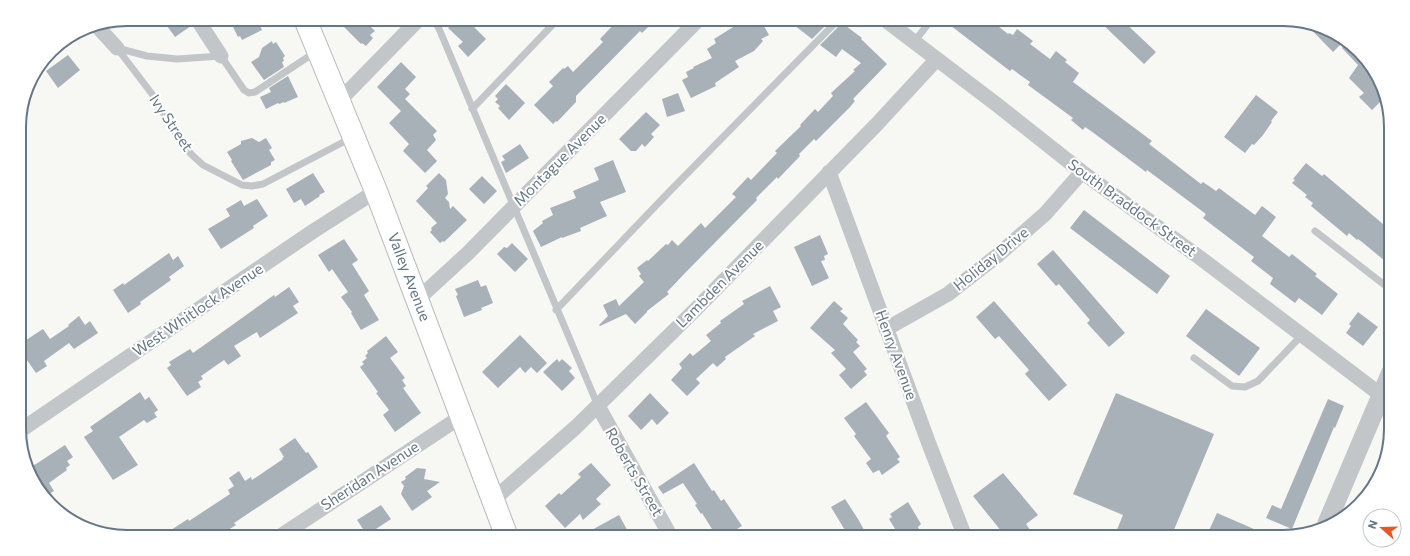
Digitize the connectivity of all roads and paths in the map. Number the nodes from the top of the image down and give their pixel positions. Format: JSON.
{"nodes":[{"id":1,"x":202,"y":26,"type":"edge"},
{"id":2,"x":308,"y":26,"type":"edge"},
{"id":3,"x":412,"y":26,"type":"edge"},
{"id":4,"x":438,"y":26,"type":"edge"},
{"id":5,"x":551,"y":26,"type":"edge"},
{"id":6,"x":692,"y":26,"type":"edge"},
{"id":7,"x":833,"y":26,"type":"edge"},
{"id":8,"x":893,"y":26,"type":"edge"},
{"id":9,"x":927,"y":26,"type":"edge"},
{"id":10,"x":100,"y":30,"type":"edge"},
{"id":11,"x":914,"y":42,"type":"junction"},
{"id":12,"x":117,"y":48,"type":"junction"},
{"id":13,"x":318,"y":50,"type":"junction"},
{"id":14,"x":221,"y":56,"type":"junction"},
{"id":15,"x":936,"y":59,"type":"junction"},
{"id":16,"x":339,"y":101,"type":"junction"},
{"id":17,"x":472,"y":109,"type":"junction"},
{"id":18,"x":354,"y":136,"type":"junction"},
{"id":19,"x":829,"y":172,"type":"junction"},
{"id":20,"x":1082,"y":172,"type":"junction"},
{"id":21,"x":376,"y":191,"type":"junction"},
{"id":22,"x":514,"y":206,"type":"junction"},
{"id":23,"x":1315,"y":231,"type":"dead end"},
{"id":24,"x":1384,"y":285,"type":"edge"},
{"id":25,"x":418,"y":299,"type":"junction"},
{"id":26,"x":556,"y":310,"type":"junction"},
{"id":27,"x":886,"y":329,"type":"junction"},
{"id":28,"x":1302,"y":335,"type":"junction"},
{"id":29,"x":1194,"y":358,"type":"dead end"},
{"id":30,"x":1384,"y":388,"type":"edge"},
{"id":31,"x":1381,"y":395,"type":"junction"},
{"id":32,"x":598,"y":406,"type":"junction"},
{"id":33,"x":462,"y":416,"type":"junction"},
{"id":34,"x":26,"y":427,"type":"edge"},
{"id":35,"x":493,"y":500,"type":"junction"},
{"id":36,"x":1328,"y":520,"type":"edge"},
{"id":37,"x":289,"y":530,"type":"edge"},
{"id":38,"x":504,"y":530,"type":"edge"},
{"id":39,"x":667,"y":530,"type":"edge"},
{"id":40,"x":962,"y":530,"type":"edge"}],
"edges":[{"from":1,"to":14,"type":"street"},
{"from":2,"to":13,"type":"main road","name":"Valley Avenue"},
{"from":3,"to":16,"type":"street"},
{"from":4,"to":17,"type":"lane"},
{"from":5,"to":17,"type":"lane"},
{"from":6,"to":22,"type":"street","name":"Montague Avenue"},
{"from":7,"to":26,"type":"lane"},
{"from":8,"to":11,"type":"street","name":"South Braddock Street"},
{"from":9,"to":11,"type":"lane"},
{"from":10,"to":12,"type":"street","name":"Ivy Street"},
{"from":11,"to":15,"type":"street","name":"South Braddock Street"},
{"from":12,"to":14,"type":"lane"},
{"from":12,"to":18,"type":"lane","name":"Ivy Street"},
{"from":13,"to":14,"type":"lane"},
{"from":13,"to":16,"type":"main road","name":"Valley Avenue"},
{"from":15,"to":19,"type":"street","name":"Lambden Avenue"},
{"from":15,"to":20,"type":"street","name":"South Braddock Street"},
{"from":16,"to":18,"type":"main road","name":"Valley Avenue"},
{"from":17,"to":22,"type":"lane"},
{"from":18,"to":21,"type":"main road","name":"Valley Avenue"},
{"from":19,"to":27,"type":"street","name":"Henry Avenue"},
{"from":19,"to":32,"type":"street","name":"Lambden Avenue"},
{"from":20,"to":27,"type":"street","name":"Holiday Drive"},
{"from":20,"to":28,"type":"street","name":"South Braddock Street"},
{"from":21,"to":25,"type":"main road","name":"Valley Avenue"},
{"from":21,"to":34,"type":"street","name":"West Whitlock Avenue"},
{"from":22,"to":25,"type":"street","name":"Montague Avenue"},
{"from":22,"to":26,"type":"lane"},
{"from":23,"to":24,"type":"lane"},
{"from":25,"to":33,"type":"main road","name":"Valley Avenue"},
{"from":26,"to":32,"type":"lane"},
{"from":27,"to":40,"type":"street","name":"Henry Avenue"},
{"from":28,"to":29,"type":"lane"},
{"from":28,"to":31,"type":"street","name":"South Braddock Street"},
{"from":30,"to":31,"type":"street"},
{"from":31,"to":36,"type":"street"},
{"from":32,"to":35,"type":"street","name":"Lambden Avenue"},
{"from":32,"to":39,"type":"street","name":"Roberts Street"},
{"from":33,"to":35,"type":"main road","name":"Valley Avenue"},
{"from":33,"to":37,"type":"street","name":"Sheridan Avenue"},
{"from":35,"to":38,"type":"main road","name":"Valley Avenue"}]}
